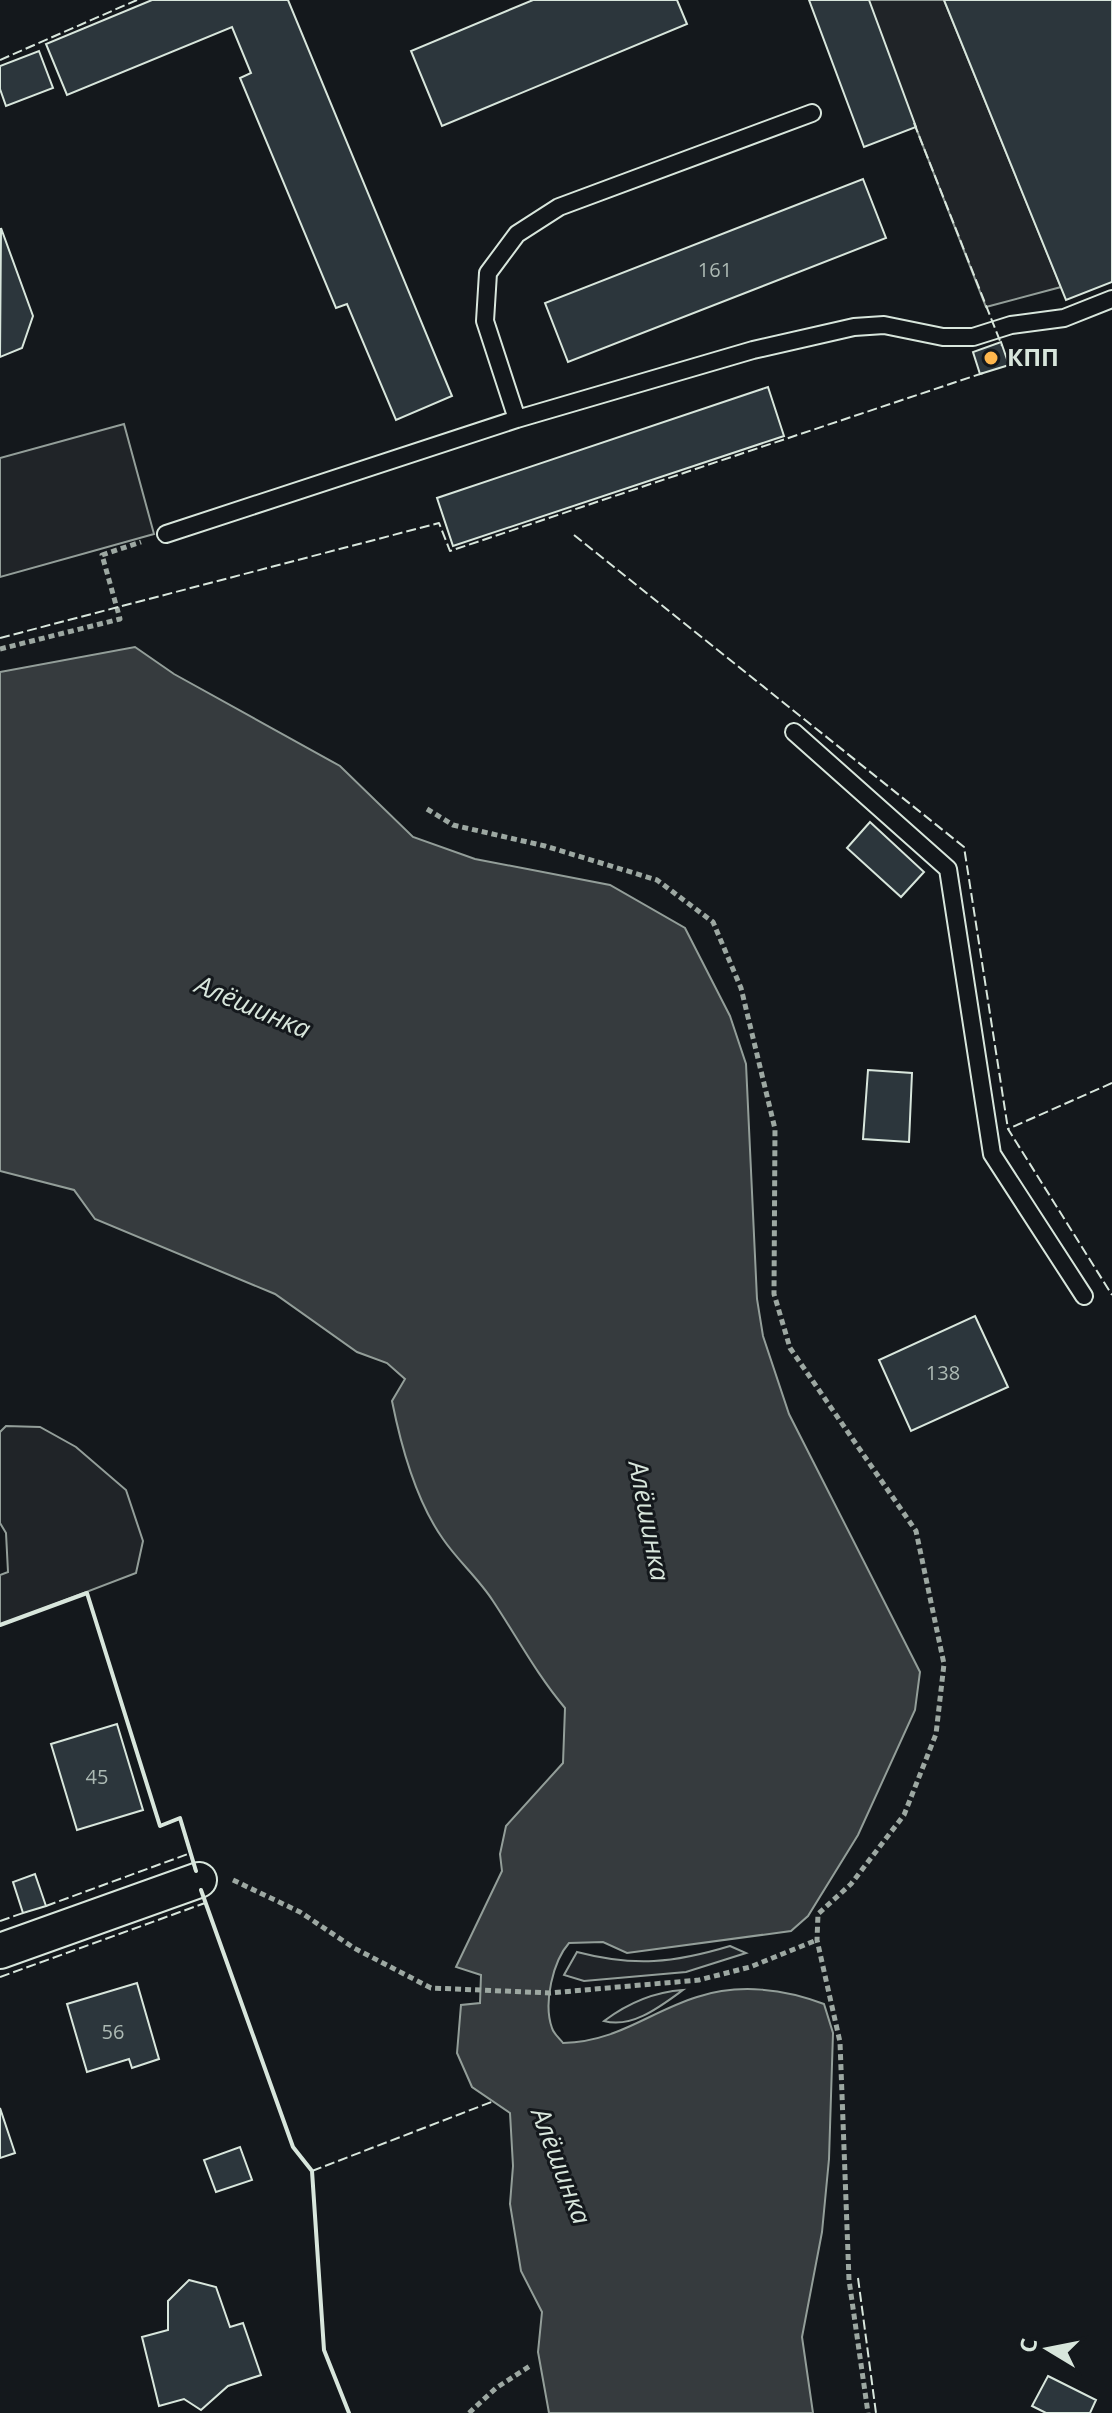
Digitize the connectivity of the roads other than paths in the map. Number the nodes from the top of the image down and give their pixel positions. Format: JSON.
{"nodes":[{"id":1,"x":812,"y":113,"type":"dead end"},
{"id":2,"x":1112,"y":299,"type":"edge"},
{"id":3,"x":517,"y":419,"type":"junction"},
{"id":4,"x":166,"y":534,"type":"road end"},
{"id":5,"x":794,"y":732,"type":"dead end"},
{"id":6,"x":1084,"y":1296,"type":"dead end"},
{"id":7,"x":199,"y":1880,"type":"road end"},
{"id":8,"x":0,"y":1951,"type":"edge"}],
"edges":[{"from":1,"to":3,"type":"lane"},
{"from":2,"to":3,"type":"lane"},
{"from":3,"to":4,"type":"lane"},
{"from":5,"to":6,"type":"lane"},
{"from":7,"to":8,"type":"street"}]}
